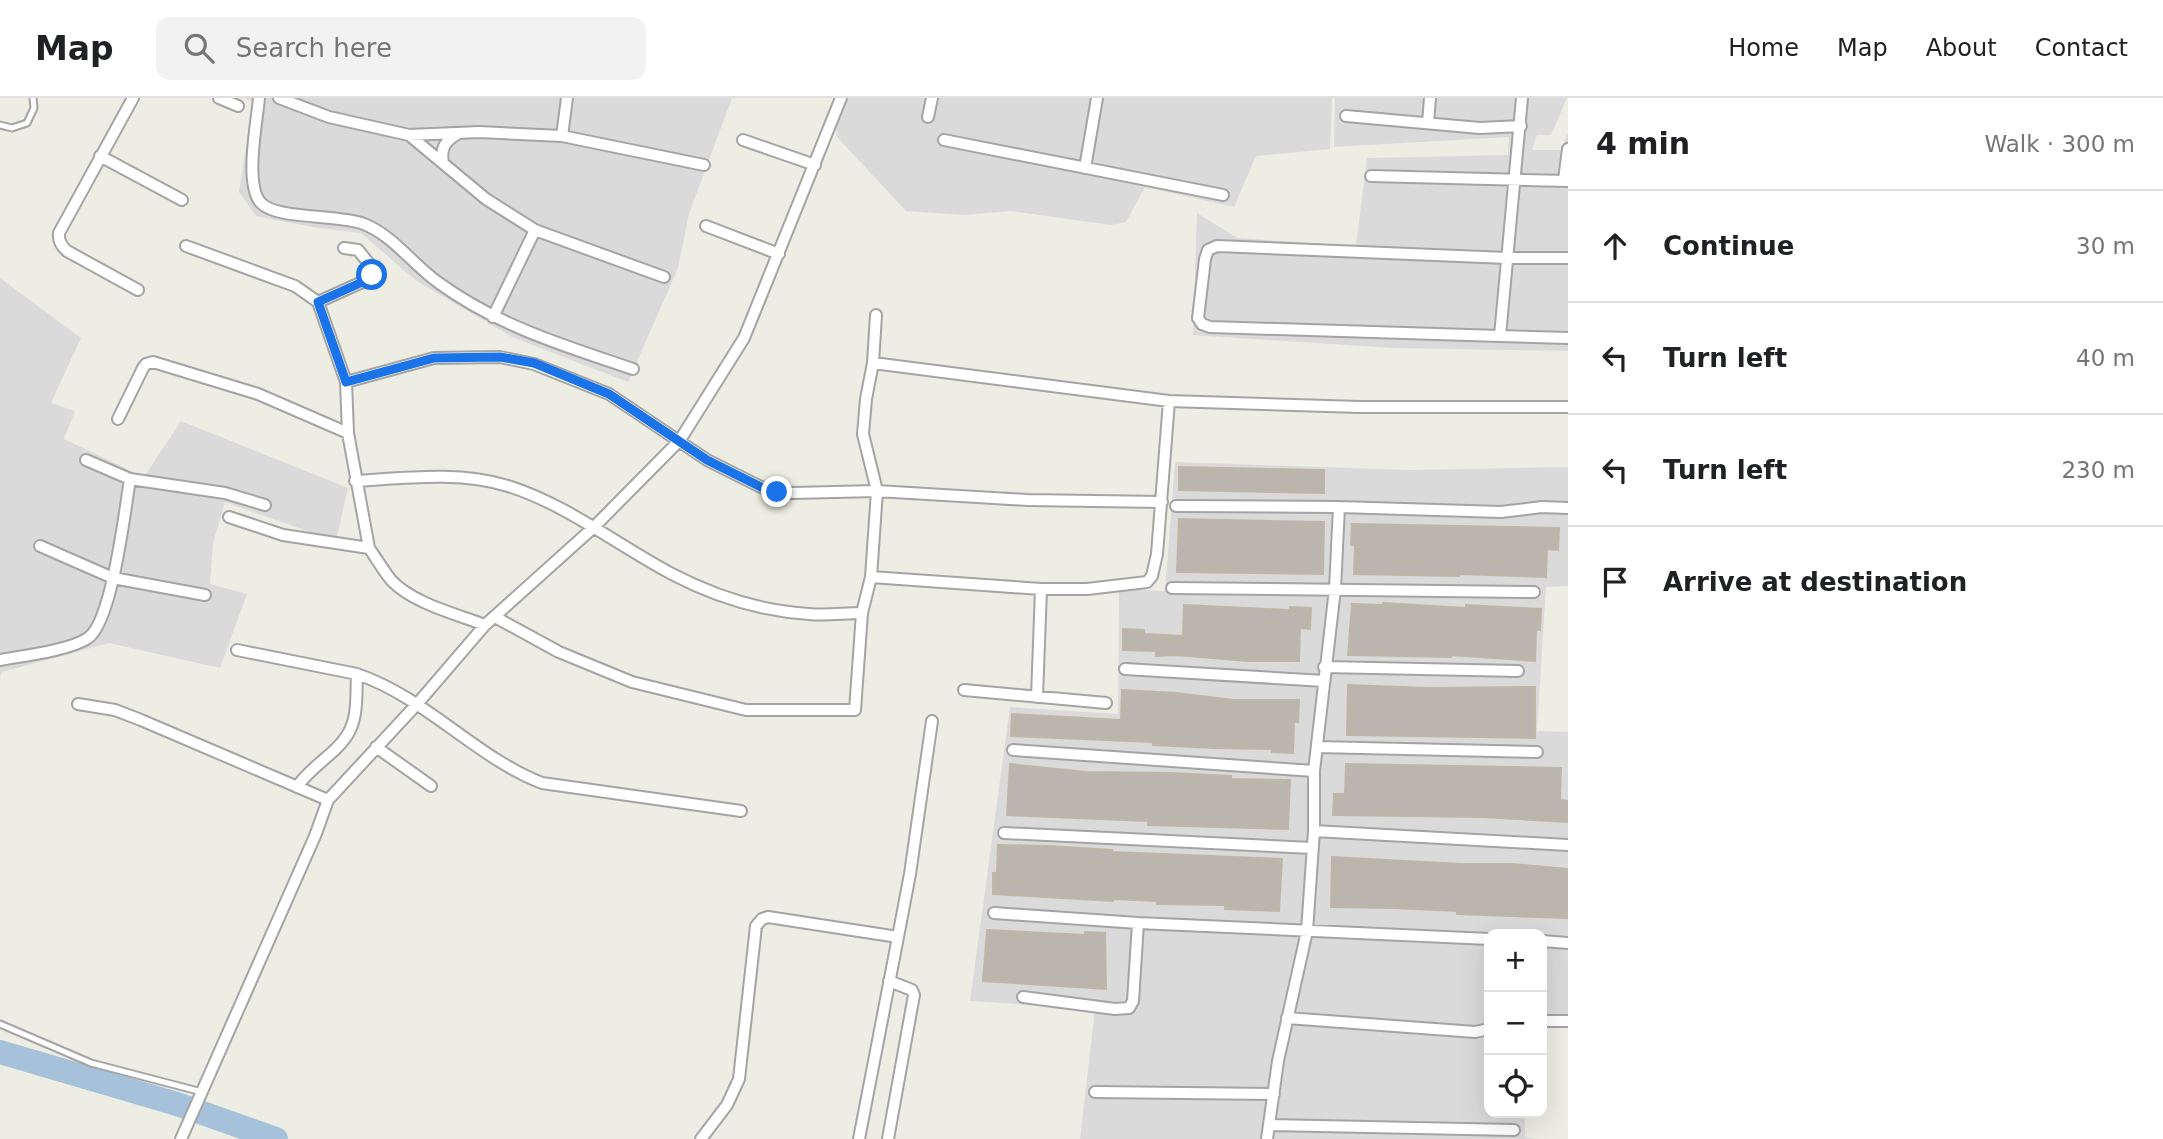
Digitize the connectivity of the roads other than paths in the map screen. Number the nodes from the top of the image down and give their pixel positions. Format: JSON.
{"nodes":[{"id":1,"x":33,"y":98,"type":"edge"},
{"id":2,"x":133,"y":98,"type":"edge"},
{"id":3,"x":219,"y":98,"type":"edge"},
{"id":4,"x":259,"y":98,"type":"edge"},
{"id":5,"x":279,"y":98,"type":"edge"},
{"id":6,"x":567,"y":98,"type":"edge"},
{"id":7,"x":841,"y":98,"type":"edge"},
{"id":8,"x":932,"y":98,"type":"edge"},
{"id":9,"x":1097,"y":98,"type":"edge"},
{"id":10,"x":1430,"y":98,"type":"edge"},
{"id":11,"x":1522,"y":98,"type":"edge"},
{"id":12,"x":238,"y":106,"type":"dead end"},
{"id":13,"x":1346,"y":116,"type":"dead end"},
{"id":14,"x":928,"y":117,"type":"dead end"},
{"id":15,"x":1428,"y":123,"type":"junction"},
{"id":16,"x":0,"y":125,"type":"edge"},
{"id":17,"x":1521,"y":126,"type":"junction"},
{"id":18,"x":459,"y":132,"type":"junction"},
{"id":19,"x":409,"y":135,"type":"junction"},
{"id":20,"x":562,"y":136,"type":"junction"},
{"id":21,"x":743,"y":140,"type":"dead end"},
{"id":22,"x":944,"y":140,"type":"dead end"},
{"id":23,"x":1568,"y":149,"type":"edge"},
{"id":24,"x":100,"y":156,"type":"junction"},
{"id":25,"x":443,"y":163,"type":"junction"},
{"id":26,"x":704,"y":165,"type":"dead end"},
{"id":27,"x":815,"y":165,"type":"junction"},
{"id":28,"x":1084,"y":168,"type":"junction"},
{"id":29,"x":1371,"y":176,"type":"dead end"},
{"id":30,"x":1516,"y":179,"type":"junction"},
{"id":31,"x":1566,"y":181,"type":"edge"},
{"id":32,"x":1223,"y":195,"type":"dead end"},
{"id":33,"x":182,"y":200,"type":"dead end"},
{"id":34,"x":706,"y":226,"type":"dead end"},
{"id":35,"x":535,"y":230,"type":"junction"},
{"id":36,"x":186,"y":246,"type":"dead end"},
{"id":37,"x":344,"y":248,"type":"dead end"},
{"id":38,"x":779,"y":254,"type":"junction"},
{"id":39,"x":1507,"y":258,"type":"junction"},
{"id":40,"x":1568,"y":258,"type":"edge"},
{"id":41,"x":664,"y":277,"type":"dead end"},
{"id":42,"x":138,"y":290,"type":"dead end"},
{"id":43,"x":318,"y":302,"type":"junction"},
{"id":44,"x":876,"y":315,"type":"dead end"},
{"id":45,"x":492,"y":317,"type":"junction"},
{"id":46,"x":1500,"y":336,"type":"junction"},
{"id":47,"x":1568,"y":338,"type":"edge"},
{"id":48,"x":873,"y":363,"type":"junction"},
{"id":49,"x":633,"y":369,"type":"dead end"},
{"id":50,"x":346,"y":382,"type":"junction"},
{"id":51,"x":1169,"y":401,"type":"junction"},
{"id":52,"x":1568,"y":407,"type":"edge"},
{"id":53,"x":118,"y":419,"type":"dead end"},
{"id":54,"x":348,"y":433,"type":"junction"},
{"id":55,"x":680,"y":440,"type":"junction"},
{"id":56,"x":86,"y":460,"type":"dead end"},
{"id":57,"x":130,"y":479,"type":"junction"},
{"id":58,"x":355,"y":481,"type":"junction"},
{"id":59,"x":877,"y":491,"type":"junction"},
{"id":60,"x":1162,"y":502,"type":"junction"},
{"id":61,"x":265,"y":505,"type":"dead end"},
{"id":62,"x":1176,"y":506,"type":"dead end"},
{"id":63,"x":1339,"y":507,"type":"junction"},
{"id":64,"x":1568,"y":508,"type":"edge"},
{"id":65,"x":229,"y":517,"type":"dead end"},
{"id":66,"x":594,"y":527,"type":"junction"},
{"id":67,"x":40,"y":546,"type":"dead end"},
{"id":68,"x":369,"y":548,"type":"junction"},
{"id":69,"x":871,"y":577,"type":"junction"},
{"id":70,"x":113,"y":578,"type":"junction"},
{"id":71,"x":1172,"y":588,"type":"dead end"},
{"id":72,"x":1041,"y":589,"type":"junction"},
{"id":73,"x":1335,"y":589,"type":"junction"},
{"id":74,"x":1534,"y":592,"type":"dead end"},
{"id":75,"x":205,"y":595,"type":"dead end"},
{"id":76,"x":862,"y":613,"type":"junction"},
{"id":77,"x":495,"y":617,"type":"junction"},
{"id":78,"x":485,"y":625,"type":"junction"},
{"id":79,"x":237,"y":650,"type":"dead end"},
{"id":80,"x":0,"y":660,"type":"edge"},
{"id":81,"x":1324,"y":667,"type":"junction"},
{"id":82,"x":1125,"y":669,"type":"dead end"},
{"id":83,"x":1518,"y":671,"type":"dead end"},
{"id":84,"x":357,"y":674,"type":"junction"},
{"id":85,"x":1324,"y":681,"type":"junction"},
{"id":86,"x":964,"y":690,"type":"dead end"},
{"id":87,"x":1037,"y":697,"type":"junction"},
{"id":88,"x":418,"y":703,"type":"junction"},
{"id":89,"x":1106,"y":703,"type":"dead end"},
{"id":90,"x":78,"y":704,"type":"dead end"},
{"id":91,"x":932,"y":721,"type":"dead end"},
{"id":92,"x":376,"y":747,"type":"junction"},
{"id":93,"x":1317,"y":747,"type":"junction"},
{"id":94,"x":1013,"y":750,"type":"dead end"},
{"id":95,"x":1537,"y":752,"type":"dead end"},
{"id":96,"x":1314,"y":771,"type":"junction"},
{"id":97,"x":431,"y":786,"type":"dead end"},
{"id":98,"x":297,"y":787,"type":"junction"},
{"id":99,"x":327,"y":800,"type":"junction"},
{"id":100,"x":741,"y":811,"type":"dead end"},
{"id":101,"x":1314,"y":831,"type":"junction"},
{"id":102,"x":1004,"y":832,"type":"dead end"},
{"id":103,"x":1568,"y":845,"type":"edge"},
{"id":104,"x":1312,"y":848,"type":"junction"},
{"id":105,"x":994,"y":912,"type":"dead end"},
{"id":106,"x":1139,"y":923,"type":"junction"},
{"id":107,"x":1307,"y":931,"type":"junction"},
{"id":108,"x":898,"y":937,"type":"junction"},
{"id":109,"x":1484,"y":939,"type":"edge"},
{"id":110,"x":1547,"y":942,"type":"edge"},
{"id":111,"x":1568,"y":943,"type":"edge"},
{"id":112,"x":889,"y":981,"type":"junction"},
{"id":113,"x":1023,"y":998,"type":"dead end"},
{"id":114,"x":1287,"y":1018,"type":"junction"},
{"id":115,"x":1547,"y":1021,"type":"edge"},
{"id":116,"x":1568,"y":1021,"type":"edge"},
{"id":117,"x":0,"y":1024,"type":"edge"},
{"id":118,"x":1484,"y":1030,"type":"edge"},
{"id":119,"x":1095,"y":1092,"type":"dead end"},
{"id":120,"x":1274,"y":1094,"type":"junction"},
{"id":121,"x":199,"y":1098,"type":"junction"},
{"id":122,"x":1269,"y":1125,"type":"junction"},
{"id":123,"x":1514,"y":1130,"type":"dead end"},
{"id":124,"x":182,"y":1136,"type":"edge"},
{"id":125,"x":701,"y":1139,"type":"edge"},
{"id":126,"x":859,"y":1139,"type":"edge"},
{"id":127,"x":888,"y":1139,"type":"edge"},
{"id":128,"x":1267,"y":1139,"type":"edge"}],
"edges":[{"from":1,"to":16,"type":"lane"},
{"from":2,"to":24,"type":"street"},
{"from":3,"to":12,"type":"street"},
{"from":4,"to":45,"type":"street"},
{"from":5,"to":19,"type":"street"},
{"from":6,"to":20,"type":"street"},
{"from":7,"to":27,"type":"street"},
{"from":8,"to":14,"type":"street"},
{"from":9,"to":28,"type":"street"},
{"from":10,"to":15,"type":"street"},
{"from":11,"to":17,"type":"street"},
{"from":13,"to":15,"type":"street"},
{"from":15,"to":17,"type":"street"},
{"from":17,"to":30,"type":"street"},
{"from":18,"to":19,"type":"street"},
{"from":18,"to":20,"type":"street"},
{"from":18,"to":25,"type":"street"},
{"from":19,"to":25,"type":"street"},
{"from":20,"to":26,"type":"street"},
{"from":21,"to":27,"type":"street"},
{"from":22,"to":28,"type":"street"},
{"from":23,"to":31,"type":"street"},
{"from":24,"to":33,"type":"street"},
{"from":24,"to":42,"type":"street"},
{"from":25,"to":35,"type":"street"},
{"from":27,"to":38,"type":"street"},
{"from":28,"to":32,"type":"street"},
{"from":29,"to":30,"type":"street"},
{"from":30,"to":31,"type":"street"},
{"from":30,"to":39,"type":"street"},
{"from":34,"to":38,"type":"street"},
{"from":35,"to":41,"type":"street"},
{"from":35,"to":45,"type":"street"},
{"from":36,"to":43,"type":"street"},
{"from":37,"to":43,"type":"street"},
{"from":38,"to":55,"type":"street"},
{"from":39,"to":40,"type":"street"},
{"from":39,"to":46,"type":"street"},
{"from":39,"to":46,"type":"street"},
{"from":43,"to":50,"type":"street"},
{"from":44,"to":48,"type":"street"},
{"from":45,"to":49,"type":"street"},
{"from":46,"to":47,"type":"street"},
{"from":48,"to":51,"type":"street"},
{"from":48,"to":59,"type":"street"},
{"from":50,"to":54,"type":"street"},
{"from":50,"to":55,"type":"street"},
{"from":51,"to":52,"type":"street"},
{"from":51,"to":60,"type":"street"},
{"from":53,"to":54,"type":"street"},
{"from":54,"to":58,"type":"street"},
{"from":55,"to":59,"type":"street"},
{"from":55,"to":66,"type":"street"},
{"from":56,"to":57,"type":"street"},
{"from":57,"to":61,"type":"street"},
{"from":57,"to":70,"type":"street"},
{"from":58,"to":66,"type":"street"},
{"from":58,"to":68,"type":"street"},
{"from":59,"to":60,"type":"street"},
{"from":59,"to":69,"type":"street"},
{"from":60,"to":72,"type":"street"},
{"from":62,"to":63,"type":"street"},
{"from":63,"to":64,"type":"street"},
{"from":63,"to":73,"type":"street"},
{"from":65,"to":68,"type":"street"},
{"from":66,"to":76,"type":"street"},
{"from":66,"to":77,"type":"street"},
{"from":67,"to":70,"type":"street"},
{"from":68,"to":78,"type":"street"},
{"from":69,"to":72,"type":"street"},
{"from":69,"to":76,"type":"street"},
{"from":70,"to":75,"type":"street"},
{"from":70,"to":80,"type":"street"},
{"from":71,"to":73,"type":"street"},
{"from":72,"to":87,"type":"street"},
{"from":73,"to":74,"type":"street"},
{"from":73,"to":81,"type":"street"},
{"from":76,"to":77,"type":"street"},
{"from":77,"to":78,"type":"street"},
{"from":78,"to":88,"type":"street"},
{"from":79,"to":84,"type":"street"},
{"from":81,"to":83,"type":"street"},
{"from":81,"to":85,"type":"street"},
{"from":82,"to":85,"type":"street"},
{"from":84,"to":88,"type":"street"},
{"from":84,"to":98,"type":"street"},
{"from":85,"to":93,"type":"street"},
{"from":86,"to":87,"type":"street"},
{"from":87,"to":89,"type":"street"},
{"from":88,"to":92,"type":"street"},
{"from":88,"to":100,"type":"street"},
{"from":90,"to":98,"type":"street"},
{"from":91,"to":108,"type":"street"},
{"from":92,"to":97,"type":"street"},
{"from":92,"to":99,"type":"street"},
{"from":93,"to":95,"type":"street"},
{"from":93,"to":96,"type":"street"},
{"from":94,"to":96,"type":"street"},
{"from":96,"to":101,"type":"street"},
{"from":98,"to":99,"type":"street"},
{"from":99,"to":121,"type":"street"},
{"from":101,"to":103,"type":"street"},
{"from":101,"to":104,"type":"street"},
{"from":102,"to":104,"type":"street"},
{"from":104,"to":107,"type":"street"},
{"from":105,"to":106,"type":"street"},
{"from":106,"to":107,"type":"street"},
{"from":106,"to":113,"type":"street"},
{"from":107,"to":109,"type":"street"},
{"from":107,"to":114,"type":"street"},
{"from":108,"to":112,"type":"street"},
{"from":108,"to":125,"type":"street"},
{"from":110,"to":111,"type":"street"},
{"from":112,"to":126,"type":"street"},
{"from":112,"to":127,"type":"street"},
{"from":114,"to":118,"type":"street"},
{"from":114,"to":120,"type":"street"},
{"from":115,"to":116,"type":"street"},
{"from":117,"to":121,"type":"lane"},
{"from":119,"to":120,"type":"street"},
{"from":120,"to":122,"type":"street"},
{"from":121,"to":124,"type":"street"},
{"from":122,"to":123,"type":"street"},
{"from":122,"to":128,"type":"street"}]}
